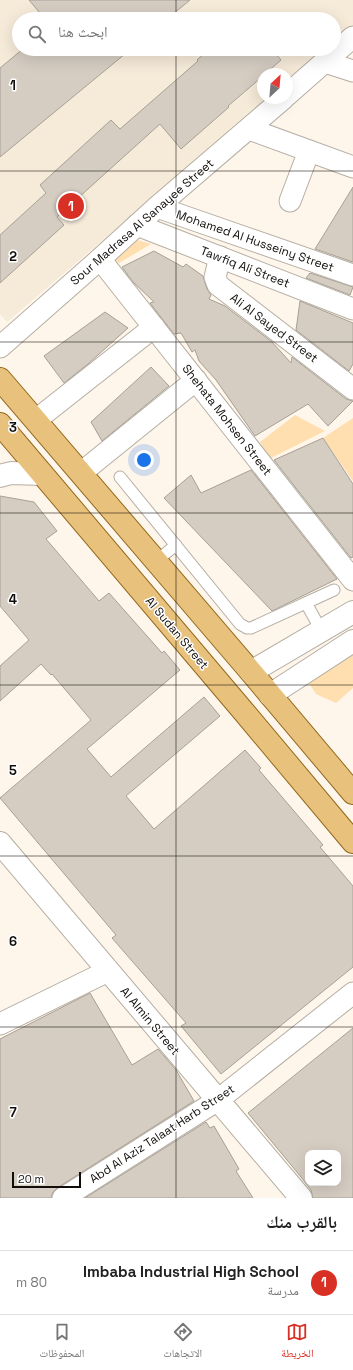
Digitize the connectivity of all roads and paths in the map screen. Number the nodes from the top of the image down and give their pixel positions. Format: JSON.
{"nodes":[{"id":1,"x":353,"y":37,"type":"edge"},
{"id":2,"x":341,"y":48,"type":"edge"},
{"id":3,"x":332,"y":56,"type":"edge"},
{"id":4,"x":326,"y":62,"type":"junction"},
{"id":5,"x":353,"y":71,"type":"edge"},
{"id":6,"x":293,"y":90,"type":"edge"},
{"id":7,"x":277,"y":104,"type":"edge"},
{"id":8,"x":249,"y":129,"type":"junction"},
{"id":9,"x":309,"y":151,"type":"junction"},
{"id":10,"x":353,"y":167,"type":"edge"},
{"id":11,"x":290,"y":201,"type":"dead end"},
{"id":12,"x":157,"y":207,"type":"junction"},
{"id":13,"x":137,"y":225,"type":"junction"},
{"id":14,"x":220,"y":258,"type":"junction"},
{"id":15,"x":100,"y":259,"type":"junction"},
{"id":16,"x":353,"y":274,"type":"edge"},
{"id":17,"x":353,"y":309,"type":"edge"},
{"id":18,"x":154,"y":327,"type":"junction"},
{"id":19,"x":0,"y":347,"type":"edge"},
{"id":20,"x":0,"y":378,"type":"edge"},
{"id":21,"x":196,"y":380,"type":"junction"},
{"id":22,"x":353,"y":389,"type":"edge"},
{"id":23,"x":36,"y":420,"type":"junction"},
{"id":24,"x":0,"y":424,"type":"edge"},
{"id":25,"x":81,"y":473,"type":"junction"},
{"id":26,"x":42,"y":474,"type":"junction"},
{"id":27,"x":0,"y":476,"type":"edge"},
{"id":28,"x":120,"y":477,"type":"dead end"},
{"id":29,"x":176,"y":545,"type":"junction"},
{"id":30,"x":156,"y":561,"type":"junction"},
{"id":31,"x":353,"y":580,"type":"edge"},
{"id":32,"x":334,"y":590,"type":"dead end"},
{"id":33,"x":306,"y":603,"type":"junction"},
{"id":34,"x":353,"y":612,"type":"edge"},
{"id":35,"x":321,"y":630,"type":"junction"},
{"id":36,"x":353,"y":641,"type":"edge"},
{"id":37,"x":251,"y":672,"type":"junction"},
{"id":38,"x":270,"y":695,"type":"junction"},
{"id":39,"x":353,"y":793,"type":"edge"},
{"id":40,"x":353,"y":842,"type":"edge"},
{"id":41,"x":0,"y":843,"type":"edge"},
{"id":42,"x":108,"y":971,"type":"junction"},
{"id":43,"x":353,"y":993,"type":"edge"},
{"id":44,"x":0,"y":1024,"type":"edge"},
{"id":45,"x":218,"y":1100,"type":"junction"},
{"id":46,"x":63,"y":1198,"type":"edge"},
{"id":47,"x":301,"y":1198,"type":"edge"}],
"edges":[{"from":1,"to":2,"type":"street"},
{"from":3,"to":4,"type":"street"},
{"from":4,"to":5,"type":"street"},
{"from":4,"to":6,"type":"street"},
{"from":7,"to":8,"type":"street","name":"Sour Madrasa Al Sanayee Street"},
{"from":8,"to":9,"type":"street"},
{"from":8,"to":12,"type":"street","name":"Sour Madrasa Al Sanayee Street"},
{"from":9,"to":10,"type":"street"},
{"from":9,"to":11,"type":"street"},
{"from":12,"to":13,"type":"street","name":"Sour Madrasa Al Sanayee Street"},
{"from":12,"to":16,"type":"street","name":"Mohamed Al Husseiny Street"},
{"from":13,"to":14,"type":"street","name":"Tawfiq Ali Street"},
{"from":13,"to":15,"type":"street","name":"Sour Madrasa Al Sanayee Street"},
{"from":14,"to":17,"type":"street","name":"Tawfiq Ali Street"},
{"from":14,"to":22,"type":"street","name":"Ali Al Sayed Street"},
{"from":15,"to":18,"type":"street","name":"Shehata Mohsen Street"},
{"from":15,"to":19,"type":"street","name":"Sour Madrasa Al Sanayee Street"},
{"from":18,"to":21,"type":"street","name":"Shehata Mohsen Street"},
{"from":18,"to":23,"type":"street"},
{"from":20,"to":23,"type":"main road"},
{"from":21,"to":25,"type":"street"},
{"from":21,"to":31,"type":"street","name":"Shehata Mohsen Street"},
{"from":23,"to":25,"type":"main road"},
{"from":24,"to":26,"type":"main road","name":"Al Sudan Street"},
{"from":25,"to":30,"type":"main road"},
{"from":26,"to":27,"type":"street"},
{"from":26,"to":40,"type":"main road","name":"Al Sudan Street"},
{"from":28,"to":29,"type":"lane"},
{"from":29,"to":30,"type":"lane"},
{"from":29,"to":33,"type":"lane"},
{"from":30,"to":37,"type":"main road"},
{"from":32,"to":33,"type":"lane"},
{"from":33,"to":35,"type":"lane"},
{"from":34,"to":35,"type":"street"},
{"from":35,"to":37,"type":"street"},
{"from":36,"to":38,"type":"street"},
{"from":37,"to":38,"type":"main road"},
{"from":38,"to":39,"type":"main road"},
{"from":41,"to":42,"type":"street","name":"Al Almin Street"},
{"from":42,"to":44,"type":"street"},
{"from":42,"to":45,"type":"street","name":"Al Almin Street"},
{"from":43,"to":45,"type":"street","name":"Abd Al Aziz Talaat Harb Street"},
{"from":45,"to":46,"type":"street","name":"Abd Al Aziz Talaat Harb Street"},
{"from":45,"to":47,"type":"street","name":"Al Almin Street"}]}
